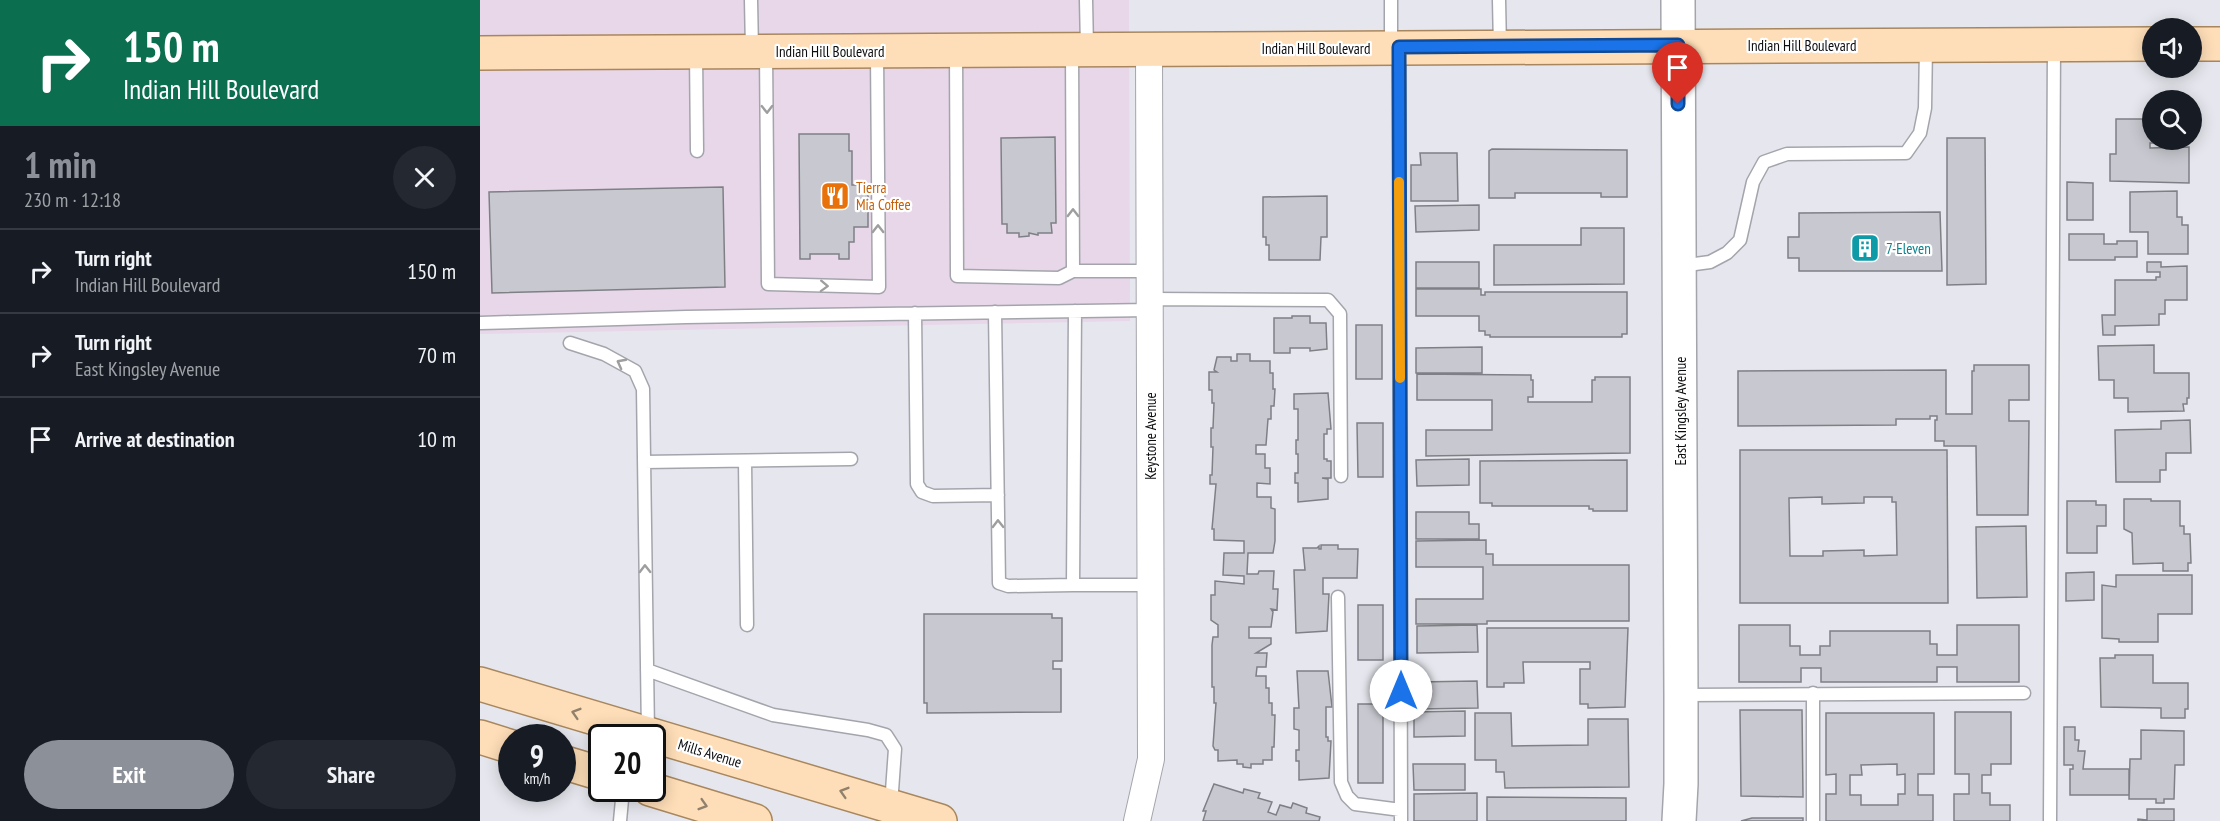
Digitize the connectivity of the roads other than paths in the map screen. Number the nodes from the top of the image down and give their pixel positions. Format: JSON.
{"nodes":[{"id":1,"x":751,"y":0,"type":"edge"},
{"id":2,"x":1086,"y":0,"type":"edge"},
{"id":3,"x":1391,"y":0,"type":"edge"},
{"id":4,"x":1499,"y":0,"type":"edge"},
{"id":5,"x":1678,"y":0,"type":"edge"},
{"id":6,"x":2054,"y":44,"type":"junction"},
{"id":7,"x":2142,"y":44,"type":"edge"},
{"id":8,"x":2202,"y":44,"type":"edge"},
{"id":9,"x":2220,"y":44,"type":"edge"},
{"id":10,"x":1678,"y":45,"type":"junction"},
{"id":11,"x":1926,"y":45,"type":"junction"},
{"id":12,"x":1395,"y":47,"type":"junction"},
{"id":13,"x":1500,"y":47,"type":"junction"},
{"id":14,"x":1079,"y":49,"type":"junction"},
{"id":15,"x":1149,"y":49,"type":"junction"},
{"id":16,"x":956,"y":50,"type":"junction"},
{"id":17,"x":696,"y":51,"type":"junction"},
{"id":18,"x":759,"y":51,"type":"junction"},
{"id":19,"x":877,"y":51,"type":"junction"},
{"id":20,"x":480,"y":53,"type":"edge"},
{"id":21,"x":697,"y":151,"type":"dead end"},
{"id":22,"x":1680,"y":266,"type":"junction"},
{"id":23,"x":1073,"y":271,"type":"junction"},
{"id":24,"x":1149,"y":271,"type":"junction"},
{"id":25,"x":1149,"y":304,"type":"junction"},
{"id":26,"x":1075,"y":311,"type":"junction"},
{"id":27,"x":995,"y":312,"type":"junction"},
{"id":28,"x":915,"y":313,"type":"junction"},
{"id":29,"x":480,"y":323,"type":"edge"},
{"id":30,"x":570,"y":343,"type":"dead end"},
{"id":31,"x":851,"y":459,"type":"dead end"},
{"id":32,"x":745,"y":461,"type":"junction"},
{"id":33,"x":644,"y":462,"type":"junction"},
{"id":34,"x":1341,"y":476,"type":"dead end"},
{"id":35,"x":998,"y":495,"type":"junction"},
{"id":36,"x":1073,"y":585,"type":"junction"},
{"id":37,"x":1150,"y":585,"type":"junction"},
{"id":38,"x":1338,"y":597,"type":"dead end"},
{"id":39,"x":747,"y":625,"type":"dead end"},
{"id":40,"x":647,"y":670,"type":"junction"},
{"id":41,"x":480,"y":684,"type":"edge"},
{"id":42,"x":1813,"y":693,"type":"junction"},
{"id":43,"x":2024,"y":693,"type":"dead end"},
{"id":44,"x":1681,"y":695,"type":"junction"},
{"id":45,"x":614,"y":724,"type":"edge"},
{"id":46,"x":648,"y":724,"type":"edge"},
{"id":47,"x":480,"y":737,"type":"edge"},
{"id":48,"x":666,"y":739,"type":"edge"},
{"id":49,"x":498,"y":743,"type":"edge"},
{"id":50,"x":666,"y":794,"type":"edge"},
{"id":51,"x":622,"y":802,"type":"edge"},
{"id":52,"x":891,"y":806,"type":"junction"},
{"id":53,"x":1401,"y":816,"type":"edge"},
{"id":54,"x":620,"y":821,"type":"edge"},
{"id":55,"x":755,"y":821,"type":"edge"},
{"id":56,"x":940,"y":821,"type":"edge"},
{"id":57,"x":1137,"y":821,"type":"edge"},
{"id":58,"x":1678,"y":821,"type":"edge"},
{"id":59,"x":1813,"y":821,"type":"edge"},
{"id":60,"x":2050,"y":821,"type":"edge"}],
"edges":[{"from":1,"to":18,"type":"lane"},
{"from":2,"to":14,"type":"lane"},
{"from":3,"to":12,"type":"lane"},
{"from":4,"to":13,"type":"lane"},
{"from":5,"to":10,"type":"street","name":"East Kingsley Avenue"},
{"from":6,"to":7,"type":"main road","name":"Indian Hill Boulevard"},
{"from":6,"to":11,"type":"main road","name":"Indian Hill Boulevard"},
{"from":6,"to":60,"type":"lane"},
{"from":8,"to":9,"type":"main road"},
{"from":10,"to":11,"type":"main road","name":"Indian Hill Boulevard"},
{"from":10,"to":13,"type":"main road","name":"Indian Hill Boulevard"},
{"from":10,"to":22,"type":"street","name":"East Kingsley Avenue"},
{"from":11,"to":22,"type":"lane"},
{"from":12,"to":13,"type":"main road","name":"Indian Hill Boulevard"},
{"from":12,"to":15,"type":"main road","name":"Indian Hill Boulevard"},
{"from":12,"to":53,"type":"lane"},
{"from":14,"to":15,"type":"main road","name":"Indian Hill Boulevard"},
{"from":14,"to":16,"type":"main road","name":"Indian Hill Boulevard"},
{"from":23,"to":14,"type":"lane","one_way":true},
{"from":15,"to":24,"type":"street","name":"Keystone Avenue"},
{"from":16,"to":19,"type":"main road","name":"Indian Hill Boulevard"},
{"from":16,"to":23,"type":"lane"},
{"from":17,"to":18,"type":"main road","name":"Indian Hill Boulevard"},
{"from":17,"to":20,"type":"main road","name":"Indian Hill Boulevard"},
{"from":17,"to":21,"type":"lane"},
{"from":18,"to":19,"type":"main road","name":"Indian Hill Boulevard"},
{"from":18,"to":19,"type":"lane","one_way":true},
{"from":22,"to":44,"type":"street","name":"East Kingsley Avenue"},
{"from":23,"to":24,"type":"lane"},
{"from":24,"to":25,"type":"street","name":"Keystone Avenue"},
{"from":25,"to":26,"type":"lane"},
{"from":25,"to":34,"type":"lane"},
{"from":25,"to":37,"type":"street","name":"Keystone Avenue"},
{"from":26,"to":27,"type":"lane"},
{"from":26,"to":36,"type":"lane"},
{"from":27,"to":28,"type":"lane"},
{"from":27,"to":35,"type":"lane"},
{"from":28,"to":29,"type":"lane"},
{"from":28,"to":35,"type":"lane"},
{"from":33,"to":30,"type":"lane","one_way":true},
{"from":31,"to":32,"type":"lane"},
{"from":32,"to":33,"type":"lane"},
{"from":32,"to":39,"type":"lane"},
{"from":40,"to":33,"type":"lane","one_way":true},
{"from":36,"to":35,"type":"lane","one_way":true},
{"from":36,"to":37,"type":"lane"},
{"from":37,"to":57,"type":"street","name":"Keystone Avenue"},
{"from":38,"to":53,"type":"lane"},
{"from":40,"to":46,"type":"lane"},
{"from":40,"to":52,"type":"lane"},
{"from":45,"to":41,"type":"main road","name":"Mills Avenue","one_way":true},
{"from":42,"to":43,"type":"lane"},
{"from":42,"to":44,"type":"lane"},
{"from":42,"to":59,"type":"lane"},
{"from":44,"to":58,"type":"street","name":"East Kingsley Avenue"},
{"from":47,"to":49,"type":"main road"},
{"from":52,"to":48,"type":"main road","name":"Mills Avenue","one_way":true},
{"from":50,"to":55,"type":"main road","one_way":true},
{"from":51,"to":54,"type":"lane"},
{"from":52,"to":56,"type":"main road","name":"Mills Avenue"}]}
